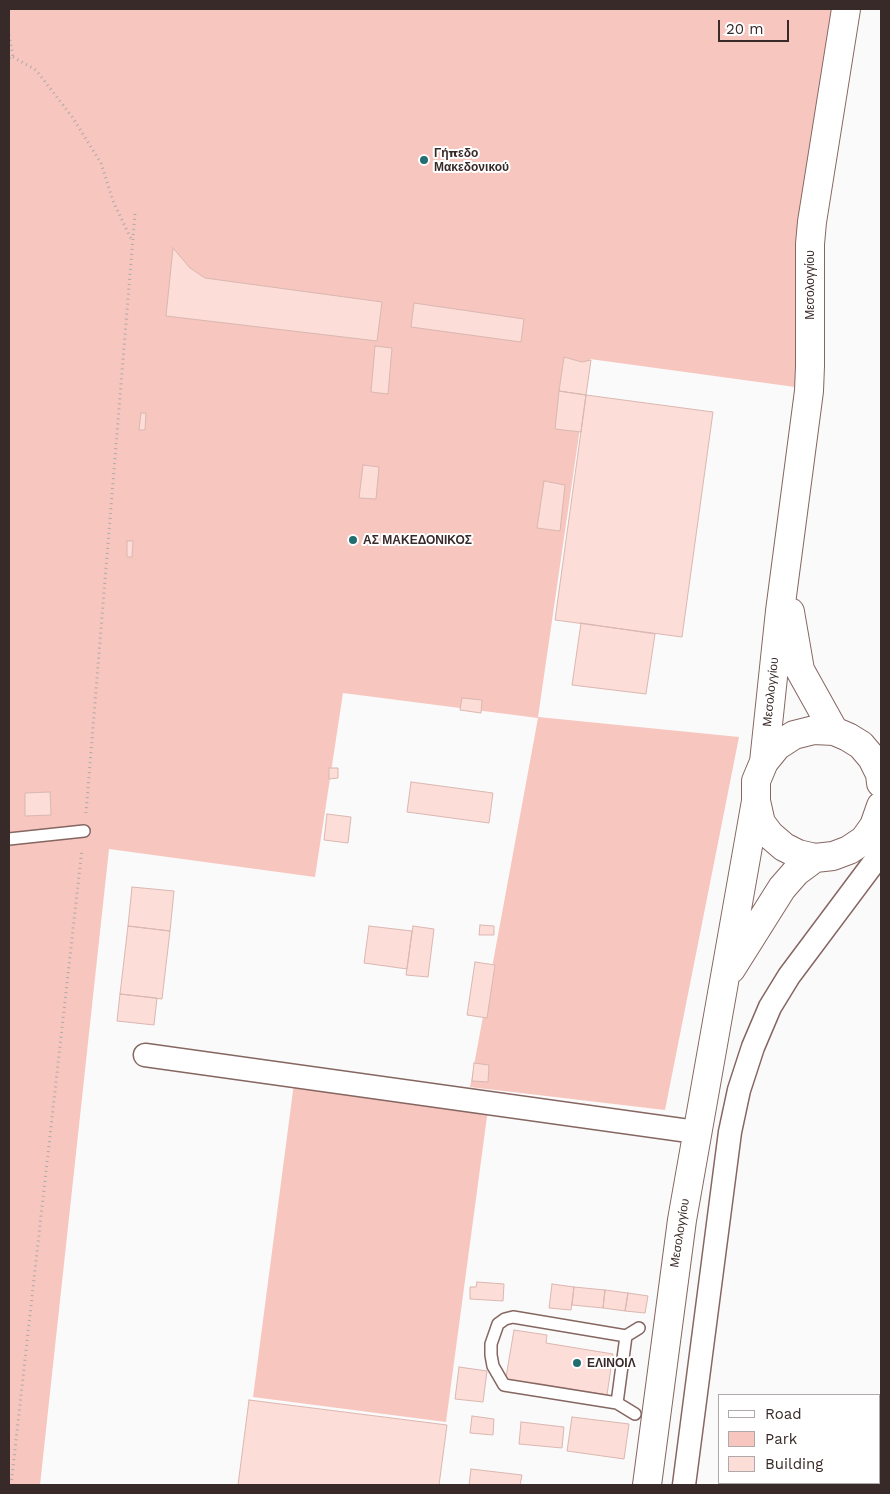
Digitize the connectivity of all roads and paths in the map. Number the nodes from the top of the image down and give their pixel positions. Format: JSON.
{"nodes":[{"id":1,"x":846,"y":9,"type":"edge"},
{"id":2,"x":9,"y":35,"type":"edge"},
{"id":3,"x":11,"y":57,"type":"edge"},
{"id":4,"x":132,"y":242,"type":"dead end"},
{"id":5,"x":787,"y":563,"type":"junction"},
{"id":6,"x":834,"y":731,"type":"junction"},
{"id":7,"x":871,"y":744,"type":"edge"},
{"id":8,"x":764,"y":762,"type":"junction"},
{"id":9,"x":881,"y":783,"type":"edge"},
{"id":10,"x":756,"y":801,"type":"junction"},
{"id":11,"x":881,"y":806,"type":"edge"},
{"id":12,"x":84,"y":831,"type":"dead end"},
{"id":13,"x":9,"y":839,"type":"edge"},
{"id":14,"x":881,"y":853,"type":"edge"},
{"id":15,"x":815,"y":858,"type":"junction"},
{"id":16,"x":723,"y":983,"type":"junction"},
{"id":17,"x":145,"y":1055,"type":"dead end"},
{"id":18,"x":696,"y":1132,"type":"junction"},
{"id":19,"x":639,"y":1328,"type":"dead end"},
{"id":20,"x":626,"y":1336,"type":"junction"},
{"id":21,"x":617,"y":1403,"type":"junction"},
{"id":22,"x":635,"y":1414,"type":"dead end"},
{"id":23,"x":647,"y":1485,"type":"edge"},
{"id":24,"x":684,"y":1485,"type":"edge"}],
"edges":[{"from":1,"to":5,"type":"street","name":"Μεσολογγίου"},
{"from":2,"to":3,"type":"path"},
{"from":3,"to":4,"type":"path"},
{"from":5,"to":6,"type":"street","name":"Μεσολογγίου"},
{"from":5,"to":8,"type":"street","name":"Μεσολογγίου"},
{"from":6,"to":7,"type":"street"},
{"from":6,"to":8,"type":"street"},
{"from":7,"to":9,"type":"street"},
{"from":8,"to":10,"type":"street"},
{"from":10,"to":15,"type":"street"},
{"from":10,"to":16,"type":"street","name":"Μεσολογγίου"},
{"from":11,"to":15,"type":"street"},
{"from":12,"to":13,"type":"lane"},
{"from":14,"to":24,"type":"street"},
{"from":15,"to":16,"type":"street","name":"Μεσολογγίου"},
{"from":16,"to":18,"type":"street","name":"Μεσολογγίου"},
{"from":17,"to":18,"type":"street"},
{"from":18,"to":23,"type":"street","name":"Μεσολογγίου"},
{"from":19,"to":20,"type":"lane"},
{"from":20,"to":21,"type":"lane"},
{"from":20,"to":21,"type":"lane"},
{"from":21,"to":22,"type":"lane"}]}
